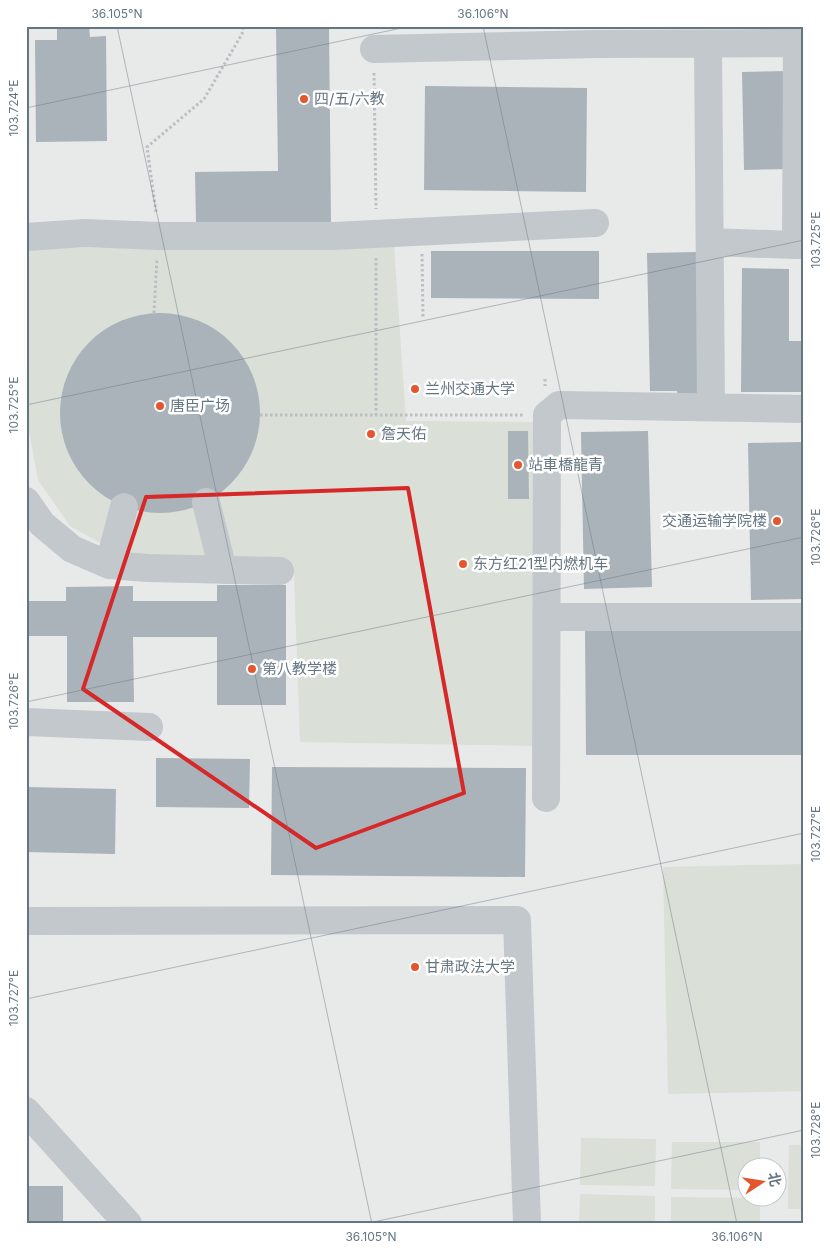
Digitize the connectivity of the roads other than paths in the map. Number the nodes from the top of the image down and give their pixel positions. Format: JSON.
{"nodes":[{"id":1,"x":597,"y":35,"type":"edge"},
{"id":2,"x":800,"y":43,"type":"edge"},
{"id":3,"x":708,"y":44,"type":"junction"},
{"id":4,"x":374,"y":49,"type":"dead end"},
{"id":5,"x":595,"y":223,"type":"dead end"},
{"id":6,"x":26,"y":237,"type":"edge"},
{"id":7,"x":710,"y":242,"type":"junction"},
{"id":8,"x":800,"y":245,"type":"edge"},
{"id":9,"x":711,"y":408,"type":"junction"},
{"id":10,"x":804,"y":408,"type":"edge"},
{"id":11,"x":26,"y":501,"type":"edge"},
{"id":12,"x":206,"y":502,"type":"dead end"},
{"id":13,"x":124,"y":507,"type":"dead end"},
{"id":14,"x":34,"y":529,"type":"edge"},
{"id":15,"x":109,"y":565,"type":"junction"},
{"id":16,"x":223,"y":570,"type":"junction"},
{"id":17,"x":280,"y":571,"type":"dead end"},
{"id":18,"x":546,"y":617,"type":"junction"},
{"id":19,"x":804,"y":617,"type":"edge"},
{"id":20,"x":26,"y":722,"type":"edge"},
{"id":21,"x":149,"y":727,"type":"dead end"},
{"id":22,"x":546,"y":798,"type":"dead end"},
{"id":23,"x":26,"y":921,"type":"edge"},
{"id":24,"x":26,"y":1111,"type":"edge"},
{"id":25,"x":128,"y":1224,"type":"edge"},
{"id":26,"x":527,"y":1224,"type":"edge"}],
"edges":[{"from":1,"to":3,"type":"street"},
{"from":1,"to":4,"type":"street"},
{"from":2,"to":3,"type":"street"},
{"from":2,"to":8,"type":"street"},
{"from":3,"to":7,"type":"street"},
{"from":5,"to":6,"type":"street"},
{"from":7,"to":8,"type":"street"},
{"from":7,"to":9,"type":"street"},
{"from":9,"to":10,"type":"street"},
{"from":9,"to":18,"type":"street"},
{"from":11,"to":14,"type":"street"},
{"from":12,"to":16,"type":"street"},
{"from":13,"to":15,"type":"street"},
{"from":14,"to":15,"type":"street"},
{"from":15,"to":16,"type":"street"},
{"from":16,"to":17,"type":"street"},
{"from":18,"to":19,"type":"street"},
{"from":18,"to":22,"type":"street"},
{"from":20,"to":21,"type":"street"},
{"from":23,"to":26,"type":"street"},
{"from":24,"to":25,"type":"street"}]}
